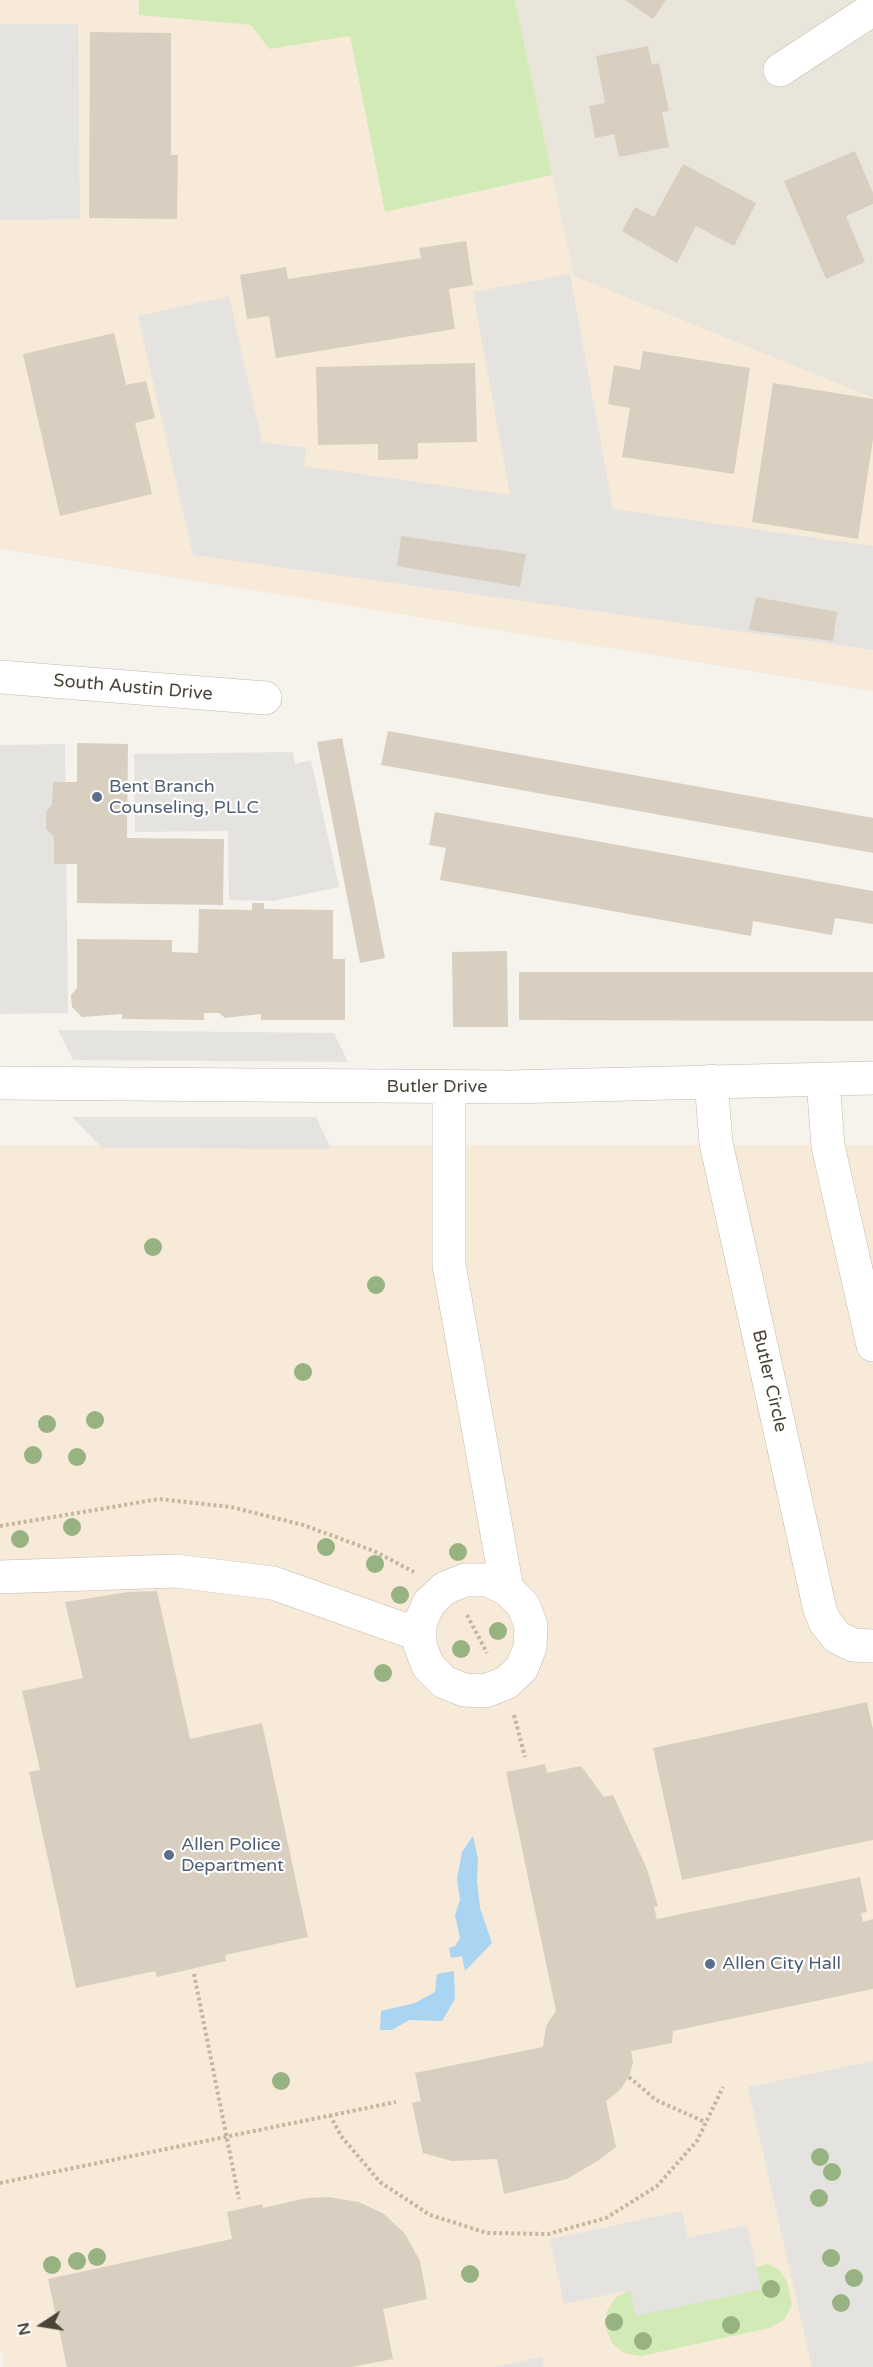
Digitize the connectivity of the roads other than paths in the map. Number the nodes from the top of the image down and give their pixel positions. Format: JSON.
{"nodes":[{"id":1,"x":873,"y":9,"type":"edge"},
{"id":2,"x":780,"y":70,"type":"dead end"},
{"id":3,"x":0,"y":677,"type":"edge"},
{"id":4,"x":265,"y":698,"type":"dead end"},
{"id":5,"x":873,"y":1078,"type":"edge"},
{"id":6,"x":823,"y":1080,"type":"junction"},
{"id":7,"x":711,"y":1081,"type":"junction"},
{"id":8,"x":0,"y":1083,"type":"edge"},
{"id":9,"x":449,"y":1087,"type":"junction"},
{"id":10,"x":873,"y":1345,"type":"edge"},
{"id":11,"x":0,"y":1577,"type":"edge"},
{"id":12,"x":507,"y":1589,"type":"junction"},
{"id":13,"x":420,"y":1635,"type":"junction"},
{"id":14,"x":873,"y":1646,"type":"edge"}],
"edges":[{"from":1,"to":2,"type":"street"},
{"from":3,"to":4,"type":"street","name":"South Austin Drive"},
{"from":5,"to":6,"type":"street","name":"Butler Drive"},
{"from":6,"to":7,"type":"street","name":"Butler Drive"},
{"from":6,"to":10,"type":"street"},
{"from":7,"to":9,"type":"street","name":"Butler Drive"},
{"from":7,"to":14,"type":"street","name":"Butler Circle"},
{"from":8,"to":9,"type":"street","name":"Butler Drive"},
{"from":9,"to":12,"type":"street"},
{"from":11,"to":13,"type":"street"},
{"from":12,"to":13,"type":"street"},
{"from":12,"to":13,"type":"street"}]}
